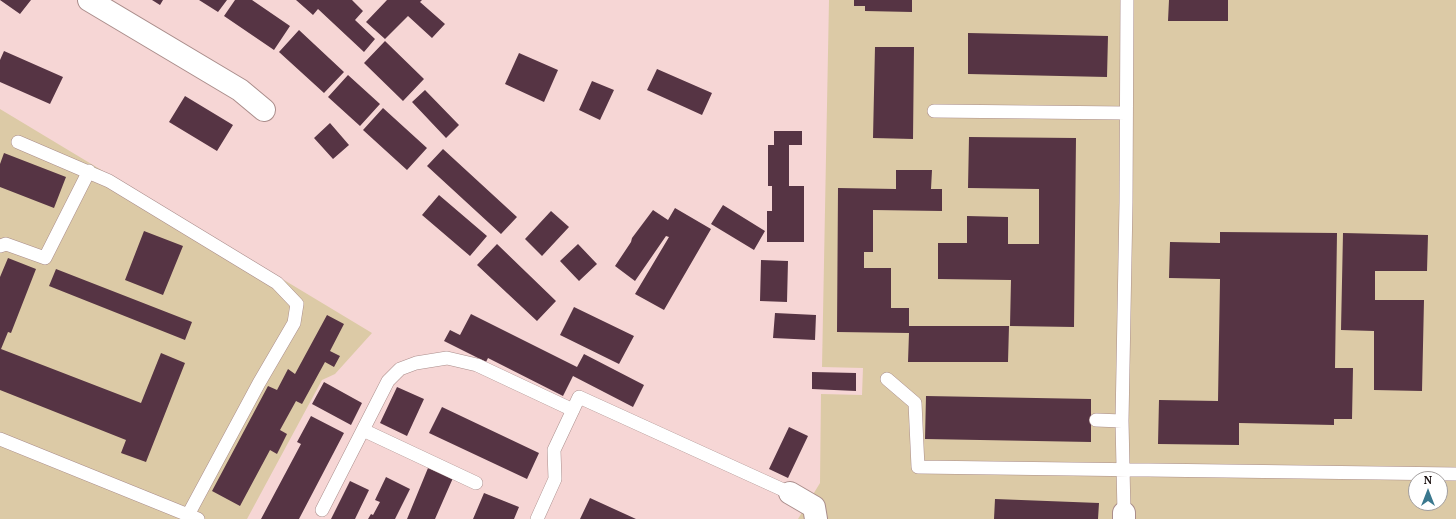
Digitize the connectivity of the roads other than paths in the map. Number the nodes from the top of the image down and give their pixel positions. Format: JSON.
{"nodes":[{"id":1,"x":89,"y":0,"type":"edge"},
{"id":2,"x":1127,"y":0,"type":"edge"},
{"id":3,"x":264,"y":110,"type":"dead end"},
{"id":4,"x":934,"y":111,"type":"dead end"},
{"id":5,"x":1126,"y":113,"type":"junction"},
{"id":6,"x":18,"y":142,"type":"dead end"},
{"id":7,"x":89,"y":171,"type":"junction"},
{"id":8,"x":0,"y":246,"type":"edge"},
{"id":9,"x":887,"y":379,"type":"dead end"},
{"id":10,"x":573,"y":410,"type":"junction"},
{"id":11,"x":1096,"y":420,"type":"dead end"},
{"id":12,"x":1122,"y":421,"type":"junction"},
{"id":13,"x":363,"y":430,"type":"junction"},
{"id":14,"x":0,"y":440,"type":"edge"},
{"id":15,"x":1124,"y":470,"type":"junction"},
{"id":16,"x":1456,"y":474,"type":"edge"},
{"id":17,"x":476,"y":483,"type":"dead end"},
{"id":18,"x":790,"y":493,"type":"joint"},
{"id":19,"x":322,"y":510,"type":"dead end"},
{"id":20,"x":1124,"y":516,"type":"edge"},
{"id":21,"x":193,"y":517,"type":"edge"},
{"id":22,"x":537,"y":519,"type":"edge"},
{"id":23,"x":816,"y":519,"type":"edge"}],
"edges":[{"from":1,"to":3,"type":"street"},
{"from":2,"to":5,"type":"lane"},
{"from":4,"to":5,"type":"lane"},
{"from":5,"to":12,"type":"lane"},
{"from":6,"to":7,"type":"lane"},
{"from":7,"to":8,"type":"lane"},
{"from":7,"to":21,"type":"lane"},
{"from":9,"to":15,"type":"lane"},
{"from":10,"to":13,"type":"lane"},
{"from":10,"to":18,"type":"lane"},
{"from":10,"to":22,"type":"lane"},
{"from":11,"to":12,"type":"lane"},
{"from":12,"to":15,"type":"lane"},
{"from":13,"to":17,"type":"lane"},
{"from":13,"to":19,"type":"lane"},
{"from":14,"to":21,"type":"lane"},
{"from":15,"to":16,"type":"lane"},
{"from":15,"to":20,"type":"lane"},
{"from":18,"to":23,"type":"street"}]}
